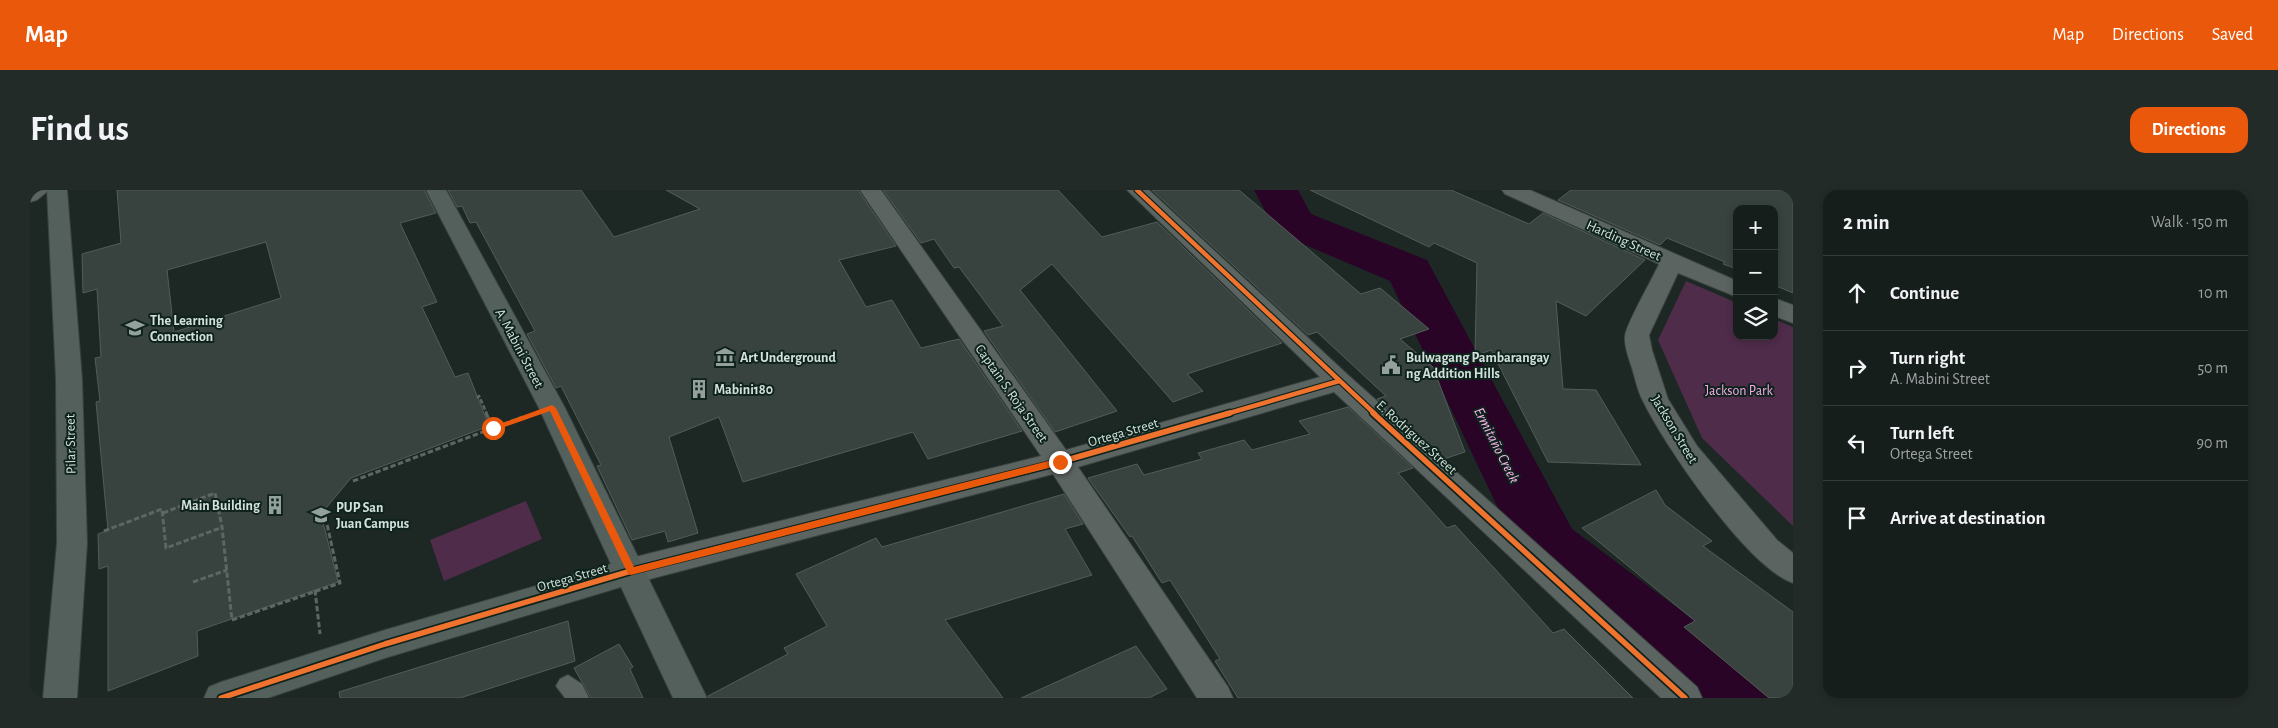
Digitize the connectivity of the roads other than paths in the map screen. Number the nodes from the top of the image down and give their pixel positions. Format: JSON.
{"nodes":[{"id":1,"x":39,"y":190,"type":"edge"},
{"id":2,"x":57,"y":190,"type":"edge"},
{"id":3,"x":436,"y":190,"type":"edge"},
{"id":4,"x":870,"y":190,"type":"edge"},
{"id":5,"x":1137,"y":190,"type":"edge"},
{"id":6,"x":1512,"y":190,"type":"edge"},
{"id":7,"x":30,"y":196,"type":"edge"},
{"id":8,"x":1672,"y":261,"type":"junction"},
{"id":9,"x":1733,"y":288,"type":"edge"},
{"id":10,"x":1778,"y":308,"type":"edge"},
{"id":11,"x":1793,"y":315,"type":"edge"},
{"id":12,"x":1339,"y":381,"type":"junction"},
{"id":13,"x":1060,"y":462,"type":"junction"},
{"id":14,"x":1793,"y":570,"type":"edge"},
{"id":15,"x":631,"y":571,"type":"junction"},
{"id":16,"x":60,"y":698,"type":"edge"},
{"id":17,"x":221,"y":698,"type":"edge"},
{"id":18,"x":690,"y":698,"type":"edge"},
{"id":19,"x":1216,"y":698,"type":"edge"},
{"id":20,"x":1685,"y":698,"type":"edge"}],
"edges":[{"from":1,"to":7,"type":"street"},
{"from":2,"to":16,"type":"street","name":"Pilar Street"},
{"from":3,"to":15,"type":"street","name":"A. Mabini Street"},
{"from":4,"to":13,"type":"street","name":"Captain S. Roja Street"},
{"from":5,"to":12,"type":"street","name":"E. Rodriguez Street"},
{"from":6,"to":8,"type":"street","name":"Harding Street"},
{"from":8,"to":9,"type":"street","name":"Harding Street"},
{"from":8,"to":14,"type":"street","name":"Jackson Street"},
{"from":10,"to":11,"type":"street"},
{"from":12,"to":13,"type":"street","name":"Ortega Street"},
{"from":12,"to":20,"type":"street","name":"E. Rodriguez Street"},
{"from":13,"to":15,"type":"street","name":"Ortega Street"},
{"from":13,"to":19,"type":"street","name":"Captain S. Roja Street"},
{"from":15,"to":17,"type":"street","name":"Ortega Street"},
{"from":15,"to":18,"type":"street","name":"A. Mabini Street"}]}
